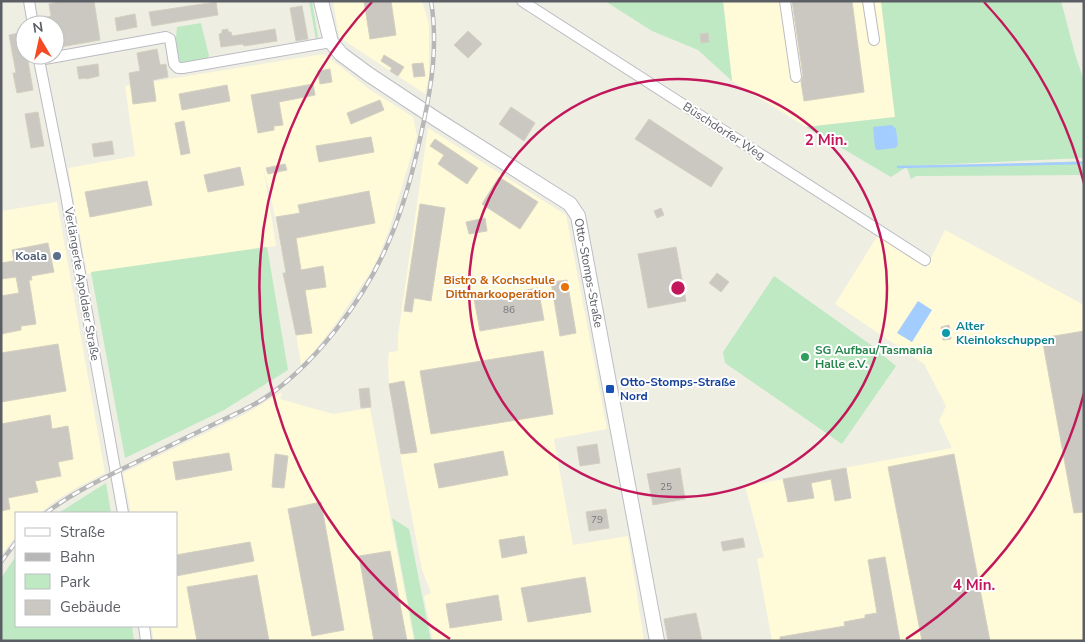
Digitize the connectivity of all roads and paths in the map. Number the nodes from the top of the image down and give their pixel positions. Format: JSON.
{"nodes":[{"id":1,"x":29,"y":1,"type":"edge"},
{"id":2,"x":321,"y":1,"type":"edge"},
{"id":3,"x":522,"y":1,"type":"edge"},
{"id":4,"x":785,"y":1,"type":"edge"},
{"id":5,"x":868,"y":1,"type":"edge"},
{"id":6,"x":31,"y":15,"type":"edge"},
{"id":7,"x":874,"y":40,"type":"dead end"},
{"id":8,"x":330,"y":42,"type":"junction"},
{"id":9,"x":65,"y":54,"type":"edge"},
{"id":10,"x":39,"y":65,"type":"edge"},
{"id":11,"x":796,"y":77,"type":"dead end"},
{"id":12,"x":925,"y":260,"type":"dead end"},
{"id":13,"x":123,"y":512,"type":"edge"},
{"id":14,"x":144,"y":627,"type":"edge"},
{"id":15,"x":146,"y":641,"type":"edge"},
{"id":16,"x":657,"y":641,"type":"edge"}],
"edges":[{"from":1,"to":6,"type":"street"},
{"from":2,"to":8,"type":"street"},
{"from":3,"to":12,"type":"street","name":"Büschdorfer Weg"},
{"from":4,"to":11,"type":"street"},
{"from":5,"to":7,"type":"street"},
{"from":8,"to":9,"type":"street"},
{"from":8,"to":16,"type":"street","name":"Otto-Stomps-Straße"},
{"from":10,"to":13,"type":"street","name":"Verlängerte Apoldaer Straße"},
{"from":14,"to":15,"type":"street"}]}
